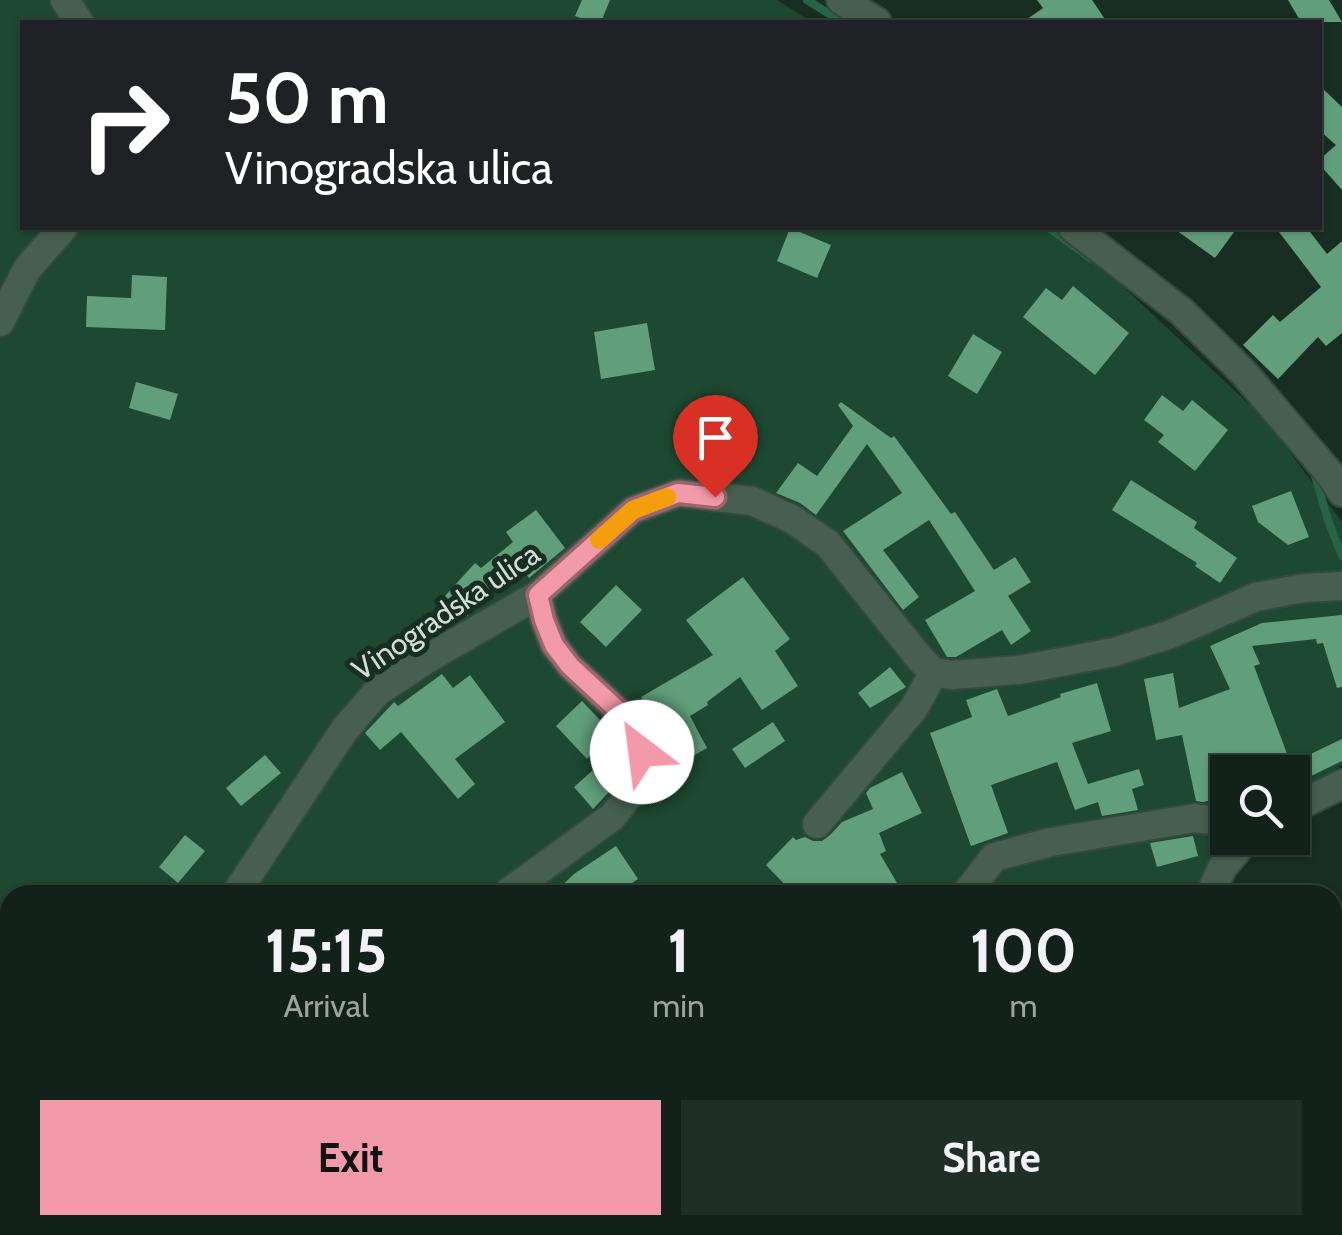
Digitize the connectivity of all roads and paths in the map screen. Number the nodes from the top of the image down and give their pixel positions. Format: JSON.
{"nodes":[{"id":1,"x":841,"y":0,"type":"edge"},
{"id":2,"x":873,"y":20,"type":"edge"},
{"id":3,"x":61,"y":230,"type":"edge"},
{"id":4,"x":1075,"y":230,"type":"edge"},
{"id":5,"x":0,"y":322,"type":"edge"},
{"id":6,"x":1342,"y":492,"type":"edge"},
{"id":7,"x":1342,"y":586,"type":"edge"},
{"id":8,"x":538,"y":595,"type":"junction"},
{"id":9,"x":934,"y":672,"type":"junction"},
{"id":10,"x":1342,"y":784,"type":"edge"},
{"id":11,"x":1310,"y":801,"type":"edge"},
{"id":12,"x":1210,"y":821,"type":"edge"},
{"id":13,"x":817,"y":824,"type":"dead end"},
{"id":14,"x":1233,"y":855,"type":"edge"},
{"id":15,"x":242,"y":885,"type":"edge"},
{"id":16,"x":517,"y":885,"type":"edge"},
{"id":17,"x":974,"y":885,"type":"edge"},
{"id":18,"x":1214,"y":885,"type":"edge"}],
"edges":[{"from":1,"to":2,"type":"street"},
{"from":3,"to":5,"type":"street"},
{"from":4,"to":6,"type":"street"},
{"from":7,"to":9,"type":"street"},
{"from":8,"to":9,"type":"street","name":"Vinogradska ulica"},
{"from":8,"to":15,"type":"street","name":"Vinogradska ulica"},
{"from":8,"to":16,"type":"street"},
{"from":9,"to":13,"type":"street"},
{"from":10,"to":11,"type":"street"},
{"from":12,"to":17,"type":"street"},
{"from":14,"to":18,"type":"street"}]}
